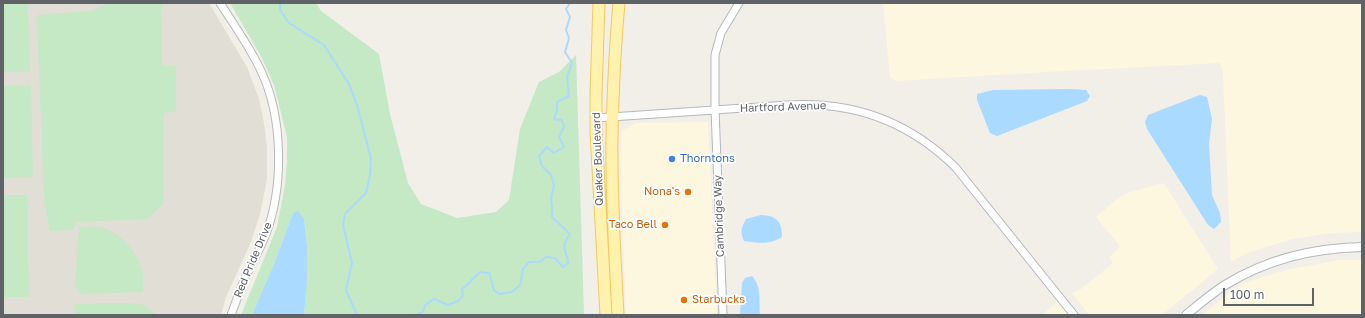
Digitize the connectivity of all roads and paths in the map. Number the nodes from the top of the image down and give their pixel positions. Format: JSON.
{"nodes":[{"id":1,"x":220,"y":3,"type":"edge"},
{"id":2,"x":599,"y":3,"type":"edge"},
{"id":3,"x":619,"y":3,"type":"edge"},
{"id":4,"x":739,"y":3,"type":"edge"},
{"id":5,"x":715,"y":109,"type":"junction"},
{"id":6,"x":613,"y":117,"type":"junction"},
{"id":7,"x":596,"y":118,"type":"junction"},
{"id":8,"x":1362,"y":247,"type":"edge"},
{"id":9,"x":231,"y":315,"type":"edge"},
{"id":10,"x":606,"y":315,"type":"edge"},
{"id":11,"x":618,"y":315,"type":"edge"},
{"id":12,"x":723,"y":315,"type":"edge"},
{"id":13,"x":1074,"y":315,"type":"edge"},
{"id":14,"x":1186,"y":315,"type":"edge"}],
"edges":[{"from":1,"to":9,"type":"street","name":"Red Pride Drive"},
{"from":2,"to":7,"type":"main road","name":"Quaker Boulevard"},
{"from":3,"to":6,"type":"main road","name":"Quaker Boulevard"},
{"from":4,"to":5,"type":"street","name":"Cambridge Way"},
{"from":5,"to":6,"type":"street","name":"Hartford Avenue"},
{"from":5,"to":12,"type":"street","name":"Cambridge Way"},
{"from":5,"to":13,"type":"street","name":"Hartford Avenue"},
{"from":6,"to":7,"type":"street","name":"Hartford Avenue"},
{"from":6,"to":11,"type":"main road","name":"Quaker Boulevard"},
{"from":7,"to":10,"type":"main road","name":"Quaker Boulevard"},
{"from":8,"to":14,"type":"street"}]}
